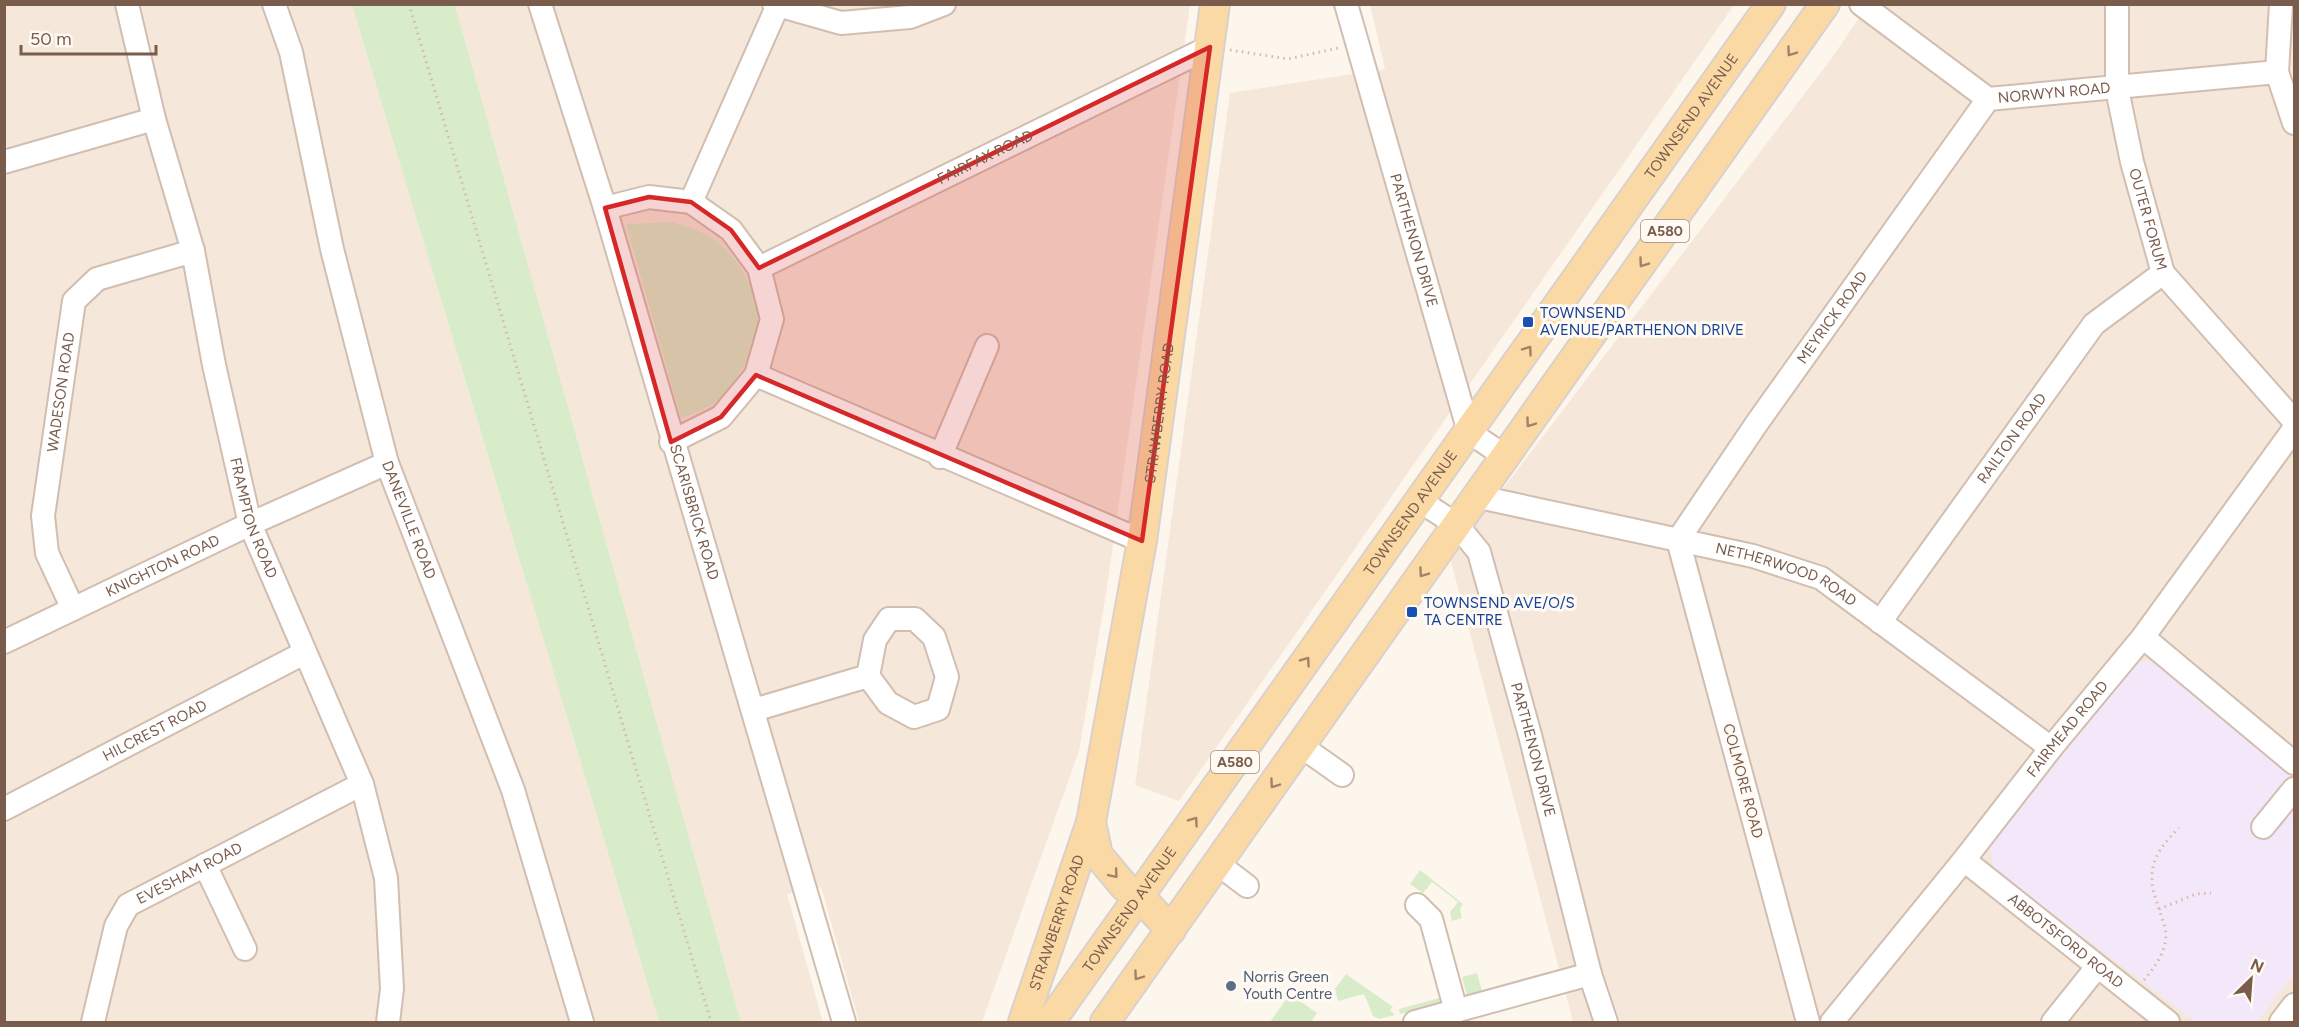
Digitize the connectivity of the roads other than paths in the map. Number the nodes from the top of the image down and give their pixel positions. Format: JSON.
{"nodes":[{"id":1,"x":127,"y":4,"type":"edge"},
{"id":2,"x":274,"y":4,"type":"edge"},
{"id":3,"x":540,"y":4,"type":"edge"},
{"id":4,"x":944,"y":4,"type":"edge"},
{"id":5,"x":1215,"y":4,"type":"edge"},
{"id":6,"x":1346,"y":4,"type":"edge"},
{"id":7,"x":1771,"y":4,"type":"edge"},
{"id":8,"x":1825,"y":4,"type":"edge"},
{"id":9,"x":1861,"y":4,"type":"edge"},
{"id":10,"x":2117,"y":4,"type":"edge"},
{"id":11,"x":2281,"y":4,"type":"edge"},
{"id":12,"x":776,"y":6,"type":"edge"},
{"id":13,"x":1210,"y":47,"type":"junction"},
{"id":14,"x":2277,"y":72,"type":"junction"},
{"id":15,"x":2117,"y":89,"type":"junction"},
{"id":16,"x":1988,"y":99,"type":"junction"},
{"id":17,"x":154,"y":119,"type":"junction"},
{"id":18,"x":2295,"y":123,"type":"edge"},
{"id":19,"x":4,"y":162,"type":"edge"},
{"id":20,"x":691,"y":202,"type":"junction"},
{"id":21,"x":605,"y":208,"type":"junction"},
{"id":22,"x":193,"y":251,"type":"junction"},
{"id":23,"x":759,"y":268,"type":"junction"},
{"id":24,"x":2163,"y":273,"type":"junction"},
{"id":25,"x":987,"y":346,"type":"dead end"},
{"id":26,"x":756,"y":375,"type":"junction"},
{"id":27,"x":2295,"y":421,"type":"edge"},
{"id":28,"x":2295,"y":429,"type":"edge"},
{"id":29,"x":1469,"y":432,"type":"junction"},
{"id":30,"x":671,"y":442,"type":"junction"},
{"id":31,"x":940,"y":456,"type":"junction"},
{"id":32,"x":1506,"y":458,"type":"junction"},
{"id":33,"x":387,"y":463,"type":"junction"},
{"id":34,"x":1479,"y":497,"type":"junction"},
{"id":35,"x":1420,"y":501,"type":"junction"},
{"id":36,"x":250,"y":524,"type":"junction"},
{"id":37,"x":1457,"y":525,"type":"junction"},
{"id":38,"x":1678,"y":540,"type":"junction"},
{"id":39,"x":1142,"y":541,"type":"junction"},
{"id":40,"x":74,"y":609,"type":"junction"},
{"id":41,"x":1880,"y":622,"type":"junction"},
{"id":42,"x":2144,"y":637,"type":"junction"},
{"id":43,"x":4,"y":642,"type":"edge"},
{"id":44,"x":304,"y":653,"type":"junction"},
{"id":45,"x":867,"y":676,"type":"dead end"},
{"id":46,"x":754,"y":710,"type":"junction"},
{"id":47,"x":1301,"y":746,"type":"junction"},
{"id":48,"x":2050,"y":748,"type":"junction"},
{"id":49,"x":2295,"y":763,"type":"edge"},
{"id":50,"x":1342,"y":775,"type":"dead end"},
{"id":51,"x":362,"y":784,"type":"junction"},
{"id":52,"x":2295,"y":789,"type":"edge"},
{"id":53,"x":4,"y":809,"type":"edge"},
{"id":54,"x":1091,"y":822,"type":"junction"},
{"id":55,"x":2263,"y":826,"type":"dead end"},
{"id":56,"x":1964,"y":860,"type":"junction"},
{"id":57,"x":1218,"y":864,"type":"junction"},
{"id":58,"x":205,"y":865,"type":"junction"},
{"id":59,"x":1247,"y":886,"type":"dead end"},
{"id":60,"x":1140,"y":897,"type":"junction"},
{"id":61,"x":1417,"y":905,"type":"dead end"},
{"id":62,"x":1171,"y":930,"type":"junction"},
{"id":63,"x":245,"y":949,"type":"dead end"},
{"id":64,"x":2097,"y":967,"type":"junction"},
{"id":65,"x":1590,"y":974,"type":"junction"},
{"id":66,"x":2295,"y":1005,"type":"edge"},
{"id":67,"x":1436,"y":1018,"type":"edge"},
{"id":68,"x":93,"y":1023,"type":"edge"},
{"id":69,"x":388,"y":1023,"type":"edge"},
{"id":70,"x":582,"y":1023,"type":"edge"},
{"id":71,"x":844,"y":1023,"type":"edge"},
{"id":72,"x":1023,"y":1023,"type":"edge"},
{"id":73,"x":1050,"y":1023,"type":"edge"},
{"id":74,"x":1105,"y":1023,"type":"edge"},
{"id":75,"x":1606,"y":1023,"type":"edge"},
{"id":76,"x":1808,"y":1023,"type":"edge"},
{"id":77,"x":1832,"y":1023,"type":"edge"},
{"id":78,"x":2053,"y":1023,"type":"edge"},
{"id":79,"x":2168,"y":1023,"type":"edge"},
{"id":80,"x":2281,"y":1023,"type":"edge"}],
"edges":[{"from":1,"to":17,"type":"street","name":"FRAMPTON ROAD"},
{"from":2,"to":33,"type":"street","name":"DANEVILLE ROAD"},
{"from":3,"to":21,"type":"street","name":"SCARISBRICK ROAD"},
{"from":4,"to":12,"type":"street"},
{"from":5,"to":13,"type":"main road","name":"STRAWBERRY ROAD"},
{"from":6,"to":29,"type":"street","name":"PARTHENON DRIVE"},
{"from":29,"to":7,"type":"main road","name":"TOWNSEND AVENUE","number":"A580","one_way":true},
{"from":8,"to":32,"type":"main road","number":"A580","one_way":true},
{"from":9,"to":16,"type":"street","name":"NORWYN ROAD"},
{"from":10,"to":15,"type":"street","name":"OUTER FORUM"},
{"from":11,"to":14,"type":"street"},
{"from":12,"to":20,"type":"street"},
{"from":13,"to":23,"type":"street","name":"FAIRFAX ROAD"},
{"from":13,"to":39,"type":"main road","name":"STRAWBERRY ROAD"},
{"from":14,"to":15,"type":"street","name":"NORWYN ROAD"},
{"from":14,"to":18,"type":"street"},
{"from":15,"to":16,"type":"street","name":"NORWYN ROAD"},
{"from":15,"to":24,"type":"street","name":"OUTER FORUM"},
{"from":16,"to":38,"type":"street","name":"MEYRICK ROAD"},
{"from":17,"to":19,"type":"street"},
{"from":17,"to":22,"type":"street","name":"FRAMPTON ROAD"},
{"from":20,"to":21,"type":"street"},
{"from":20,"to":23,"type":"street"},
{"from":21,"to":30,"type":"street","name":"SCARISBRICK ROAD"},
{"from":22,"to":36,"type":"street","name":"FRAMPTON ROAD"},
{"from":22,"to":40,"type":"street","name":"WADESON ROAD"},
{"from":23,"to":26,"type":"street"},
{"from":24,"to":27,"type":"street","name":"OUTER FORUM"},
{"from":24,"to":41,"type":"street","name":"RAILTON ROAD"},
{"from":25,"to":31,"type":"street"},
{"from":26,"to":30,"type":"street"},
{"from":26,"to":31,"type":"street"},
{"from":28,"to":42,"type":"street","name":"FAIRMEAD ROAD"},
{"from":29,"to":32,"type":"street"},
{"from":29,"to":35,"type":"main road","name":"TOWNSEND AVENUE","number":"A580"},
{"from":30,"to":46,"type":"street","name":"SCARISBRICK ROAD"},
{"from":31,"to":39,"type":"street"},
{"from":32,"to":34,"type":"main road","number":"A580"},
{"from":33,"to":36,"type":"street","name":"KNIGHTON ROAD"},
{"from":33,"to":70,"type":"street","name":"DANEVILLE ROAD"},
{"from":34,"to":37,"type":"main road","number":"A580"},
{"from":34,"to":38,"type":"street","name":"NETHERWOOD ROAD"},
{"from":35,"to":37,"type":"street","name":"PARTHENON DRIVE"},
{"from":60,"to":35,"type":"main road","name":"TOWNSEND AVENUE","number":"A580","one_way":true},
{"from":36,"to":40,"type":"street","name":"KNIGHTON ROAD"},
{"from":36,"to":44,"type":"street","name":"FRAMPTON ROAD"},
{"from":37,"to":47,"type":"main road","number":"A580","one_way":true},
{"from":37,"to":65,"type":"street","name":"PARTHENON DRIVE"},
{"from":38,"to":41,"type":"street","name":"NETHERWOOD ROAD"},
{"from":38,"to":76,"type":"street","name":"COLMORE ROAD"},
{"from":39,"to":54,"type":"main road","name":"STRAWBERRY ROAD"},
{"from":40,"to":43,"type":"street","name":"KNIGHTON ROAD"},
{"from":41,"to":48,"type":"street","name":"NETHERWOOD ROAD"},
{"from":42,"to":48,"type":"street","name":"FAIRMEAD ROAD"},
{"from":42,"to":49,"type":"street"},
{"from":44,"to":51,"type":"street","name":"FRAMPTON ROAD"},
{"from":44,"to":53,"type":"street","name":"HILCREST ROAD"},
{"from":45,"to":46,"type":"street"},
{"from":46,"to":71,"type":"street","name":"SCARISBRICK ROAD"},
{"from":47,"to":50,"type":"street"},
{"from":47,"to":57,"type":"main road","number":"A580","one_way":true},
{"from":48,"to":56,"type":"street","name":"FAIRMEAD ROAD"},
{"from":51,"to":58,"type":"street","name":"EVESHAM ROAD"},
{"from":51,"to":69,"type":"street","name":"FRAMPTON ROAD"},
{"from":52,"to":55,"type":"street"},
{"from":54,"to":60,"type":"main road","name":"STRAWBERRY ROAD","one_way":true},
{"from":54,"to":72,"type":"main road","name":"STRAWBERRY ROAD"},
{"from":56,"to":64,"type":"street","name":"ABBOTSFORD ROAD"},
{"from":56,"to":77,"type":"street","name":"FAIRMEAD ROAD"},
{"from":57,"to":59,"type":"street"},
{"from":57,"to":62,"type":"main road","number":"A580"},
{"from":58,"to":63,"type":"street"},
{"from":58,"to":68,"type":"street","name":"EVESHAM ROAD"},
{"from":60,"to":62,"type":"main road","name":"STRAWBERRY ROAD"},
{"from":60,"to":73,"type":"main road","name":"TOWNSEND AVENUE","number":"A580"},
{"from":61,"to":67,"type":"street"},
{"from":62,"to":74,"type":"main road","number":"A580","one_way":true},
{"from":64,"to":78,"type":"street"},
{"from":64,"to":79,"type":"street","name":"ABBOTSFORD ROAD"},
{"from":65,"to":67,"type":"street"},
{"from":65,"to":75,"type":"street","name":"PARTHENON DRIVE"},
{"from":66,"to":80,"type":"street"}]}
